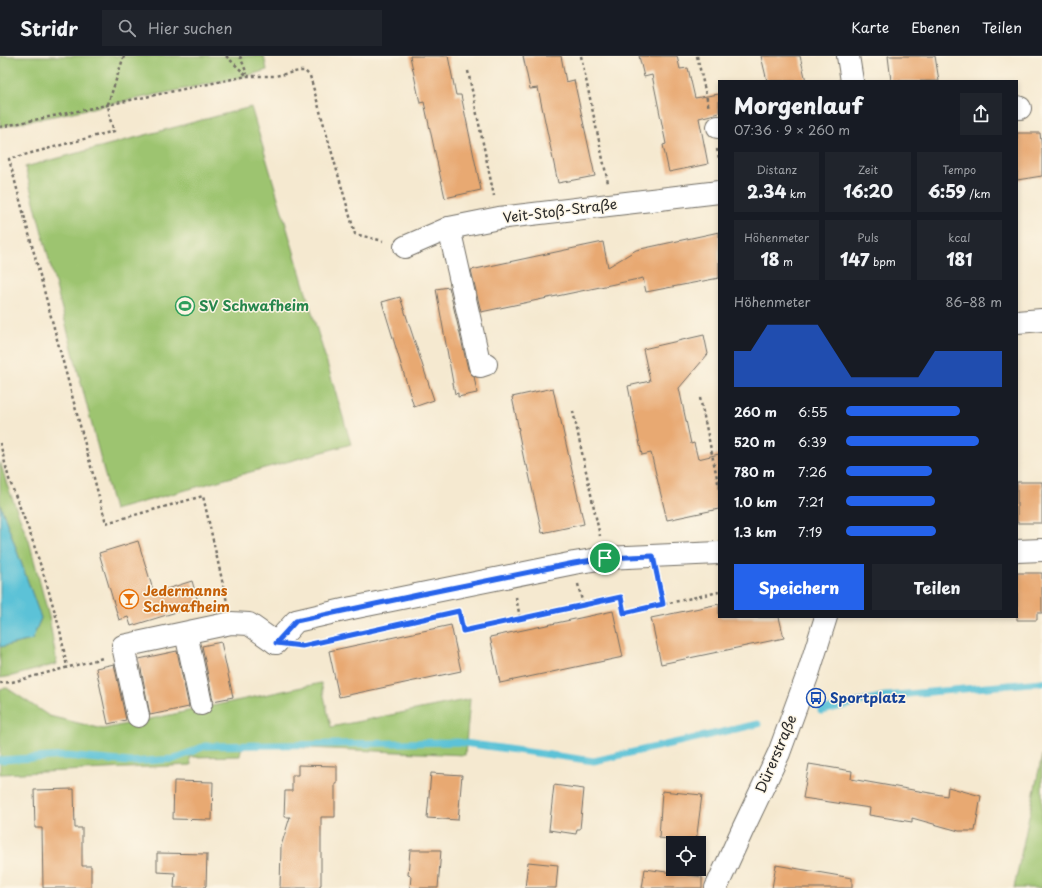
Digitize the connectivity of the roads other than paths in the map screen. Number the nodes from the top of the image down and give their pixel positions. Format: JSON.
{"nodes":[{"id":1,"x":848,"y":56,"type":"edge"},
{"id":2,"x":852,"y":80,"type":"edge"},
{"id":3,"x":718,"y":192,"type":"edge"},
{"id":4,"x":450,"y":228,"type":"junction"},
{"id":5,"x":405,"y":247,"type":"road end"},
{"id":6,"x":1042,"y":320,"type":"edge"},
{"id":7,"x":1018,"y":322,"type":"edge"},
{"id":8,"x":486,"y":364,"type":"dead end"},
{"id":9,"x":1042,"y":550,"type":"edge"},
{"id":10,"x":1018,"y":551,"type":"edge"},
{"id":11,"x":718,"y":553,"type":"edge"},
{"id":12,"x":258,"y":616,"type":"dead end"},
{"id":13,"x":826,"y":618,"type":"edge"},
{"id":14,"x":186,"y":633,"type":"junction"},
{"id":15,"x":276,"y":643,"type":"junction"},
{"id":16,"x":201,"y":704,"type":"dead end"},
{"id":17,"x":138,"y":716,"type":"dead end"},
{"id":18,"x":716,"y":888,"type":"edge"}],
"edges":[{"from":1,"to":2,"type":"street"},
{"from":3,"to":4,"type":"street","name":"Veit-Stoß-Straße"},
{"from":4,"to":5,"type":"street","name":"Veit-Stoß-Straße"},
{"from":4,"to":8,"type":"street"},
{"from":6,"to":7,"type":"street"},
{"from":9,"to":10,"type":"street"},
{"from":11,"to":15,"type":"street"},
{"from":12,"to":15,"type":"street"},
{"from":13,"to":18,"type":"street","name":"Dürerstraße"},
{"from":14,"to":15,"type":"street"},
{"from":14,"to":16,"type":"street"},
{"from":14,"to":17,"type":"street"}]}
